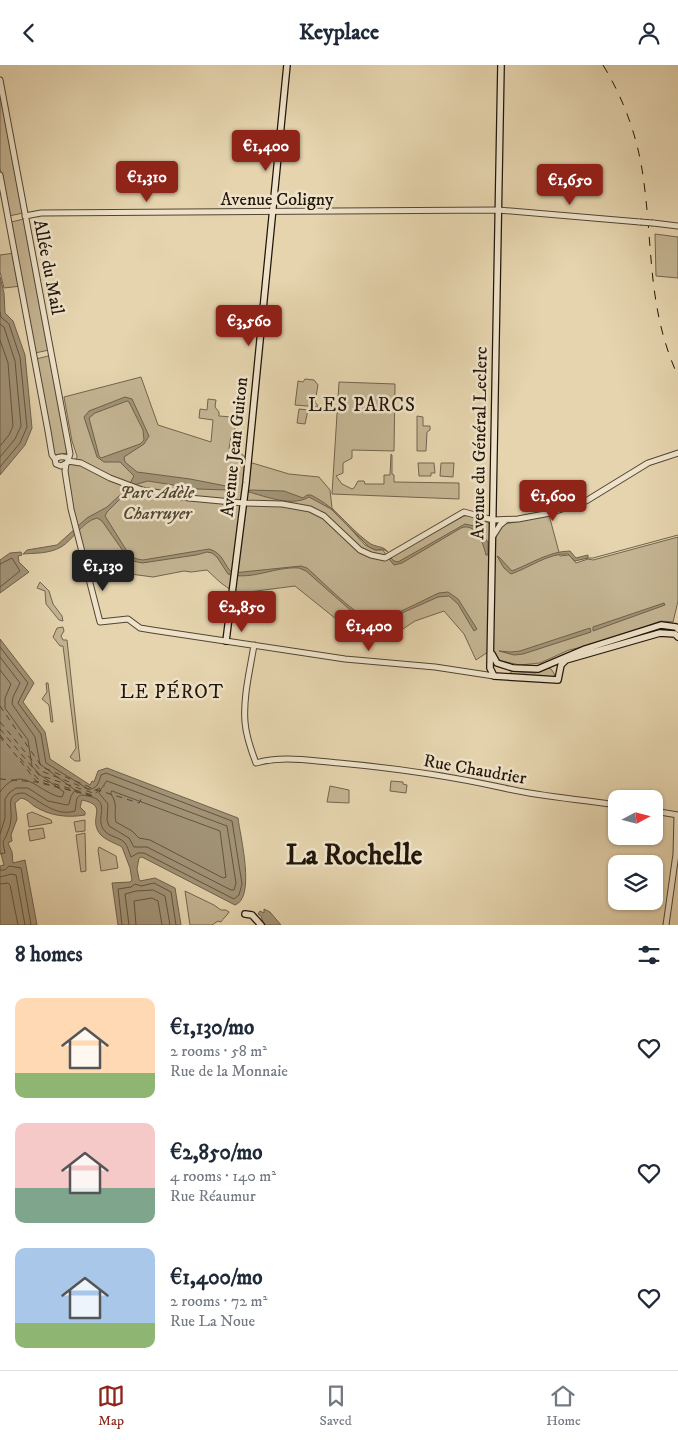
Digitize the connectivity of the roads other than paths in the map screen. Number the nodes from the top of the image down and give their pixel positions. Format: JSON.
{"nodes":[{"id":1,"x":287,"y":65,"type":"edge"},
{"id":2,"x":501,"y":65,"type":"edge"},
{"id":3,"x":0,"y":80,"type":"edge"},
{"id":4,"x":0,"y":175,"type":"edge"},
{"id":5,"x":498,"y":210,"type":"junction"},
{"id":6,"x":273,"y":212,"type":"junction"},
{"id":7,"x":25,"y":216,"type":"junction"},
{"id":8,"x":678,"y":226,"type":"edge"},
{"id":9,"x":678,"y":453,"type":"edge"},
{"id":10,"x":55,"y":459,"type":"junction"},
{"id":11,"x":67,"y":461,"type":"junction"},
{"id":12,"x":243,"y":503,"type":"junction"},
{"id":13,"x":493,"y":520,"type":"junction"},
{"id":14,"x":507,"y":520,"type":"junction"},
{"id":15,"x":492,"y":537,"type":"junction"},
{"id":16,"x":678,"y":629,"type":"edge"},
{"id":17,"x":678,"y":637,"type":"edge"},
{"id":18,"x":226,"y":641,"type":"junction"},
{"id":19,"x":491,"y":644,"type":"junction"},
{"id":20,"x":254,"y":645,"type":"junction"},
{"id":21,"x":549,"y":664,"type":"junction"},
{"id":22,"x":514,"y":668,"type":"junction"},
{"id":23,"x":559,"y":672,"type":"junction"},
{"id":24,"x":494,"y":676,"type":"junction"},
{"id":25,"x":501,"y":677,"type":"junction"},
{"id":26,"x":608,"y":804,"type":"edge"},
{"id":27,"x":663,"y":813,"type":"edge"},
{"id":28,"x":677,"y":815,"type":"edge"},
{"id":29,"x":245,"y":914,"type":"dead end"},
{"id":30,"x":261,"y":925,"type":"edge"},
{"id":31,"x":666,"y":925,"type":"edge"}],
"edges":[{"from":1,"to":6,"type":"main road","name":"Avenue Jean Guiton"},
{"from":2,"to":5,"type":"main road","name":"Avenue du Général Leclerc"},
{"from":3,"to":7,"type":"street","name":"Allée du Mail"},
{"from":4,"to":10,"type":"street","name":"Allée du Mail"},
{"from":5,"to":6,"type":"street","name":"Avenue Coligny"},
{"from":5,"to":8,"type":"street","name":"Avenue Coligny","bridge":true},
{"from":5,"to":13,"type":"main road","name":"Avenue du Général Leclerc"},
{"from":6,"to":7,"type":"street","name":"Avenue Coligny"},
{"from":6,"to":12,"type":"main road","name":"Avenue Jean Guiton"},
{"from":7,"to":11,"type":"street","name":"Allée du Mail"},
{"from":9,"to":14,"type":"street"},
{"from":10,"to":11,"type":"street"},
{"from":10,"to":11,"type":"street"},
{"from":11,"to":12,"type":"street"},
{"from":11,"to":18,"type":"street","name":"Allée du Mail"},
{"from":12,"to":13,"type":"street"},
{"from":12,"to":18,"type":"main road","name":"Avenue Jean Guiton"},
{"from":13,"to":14,"type":"street"},
{"from":13,"to":15,"type":"main road","name":"Avenue du Général Leclerc"},
{"from":14,"to":15,"type":"street"},
{"from":15,"to":19,"type":"main road","name":"Avenue du Général Leclerc"},
{"from":16,"to":21,"type":"main road"},
{"from":17,"to":23,"type":"main road"},
{"from":18,"to":20,"type":"street"},
{"from":19,"to":22,"type":"main road"},
{"from":19,"to":24,"type":"main road","name":"Avenue du Général Leclerc"},
{"from":20,"to":24,"type":"street"},
{"from":20,"to":26,"type":"street","name":"Rue Chaudrier"},
{"from":21,"to":22,"type":"main road"},
{"from":21,"to":23,"type":"main road"},
{"from":22,"to":25,"type":"main road"},
{"from":23,"to":25,"type":"main road"},
{"from":24,"to":25,"type":"main road"},
{"from":27,"to":28,"type":"street"},
{"from":28,"to":31,"type":"street"},
{"from":29,"to":30,"type":"main road"}]}
